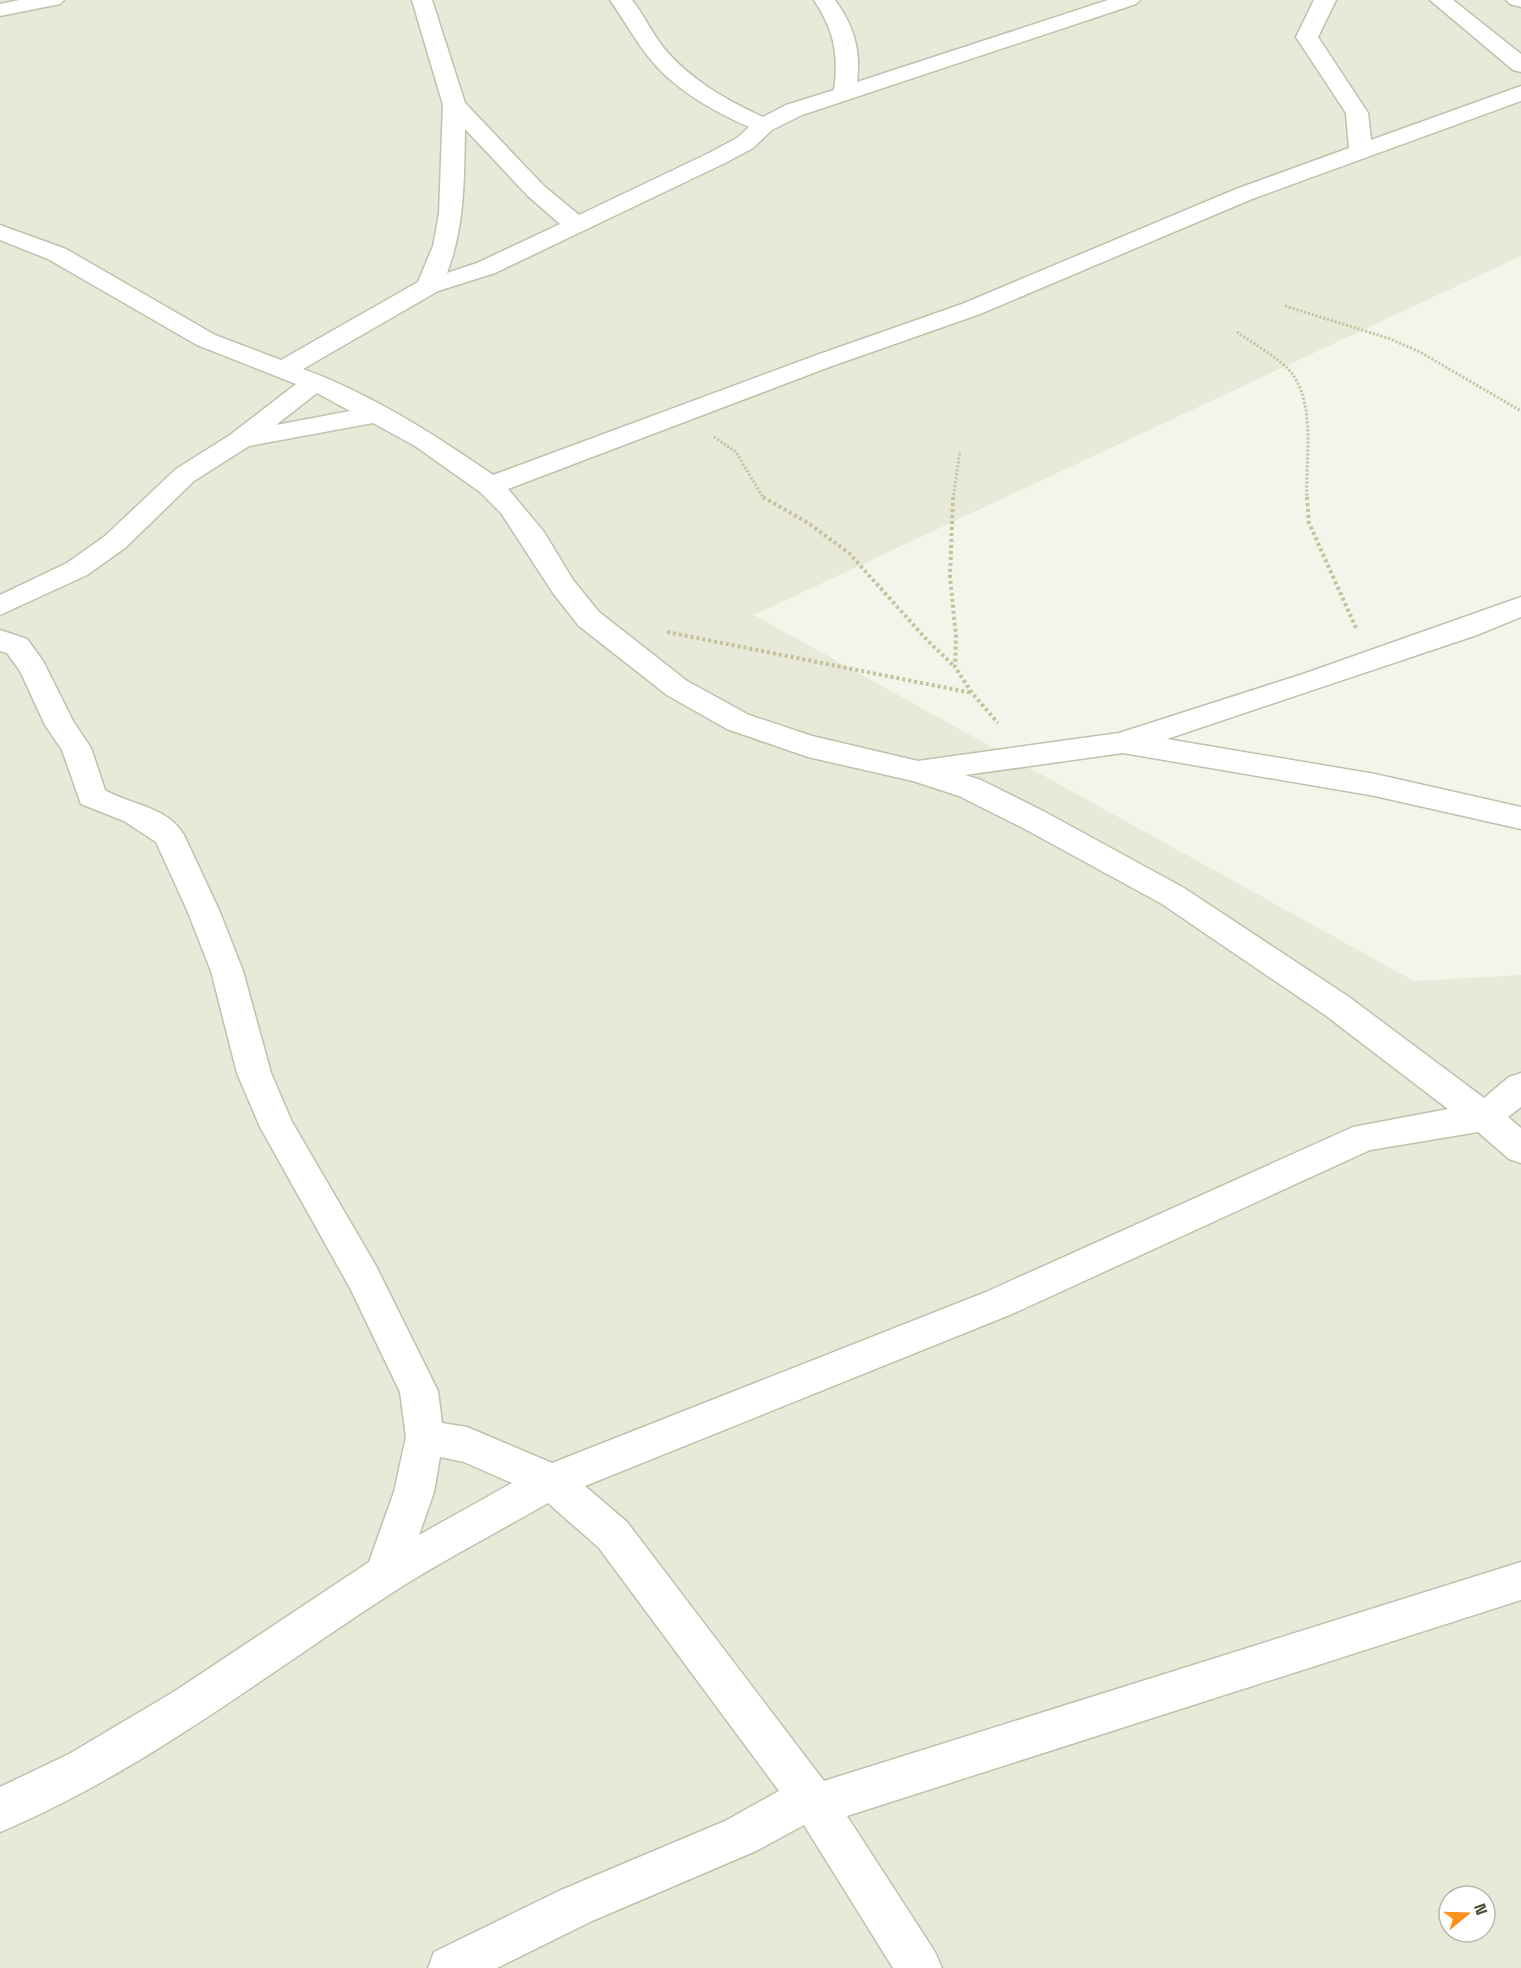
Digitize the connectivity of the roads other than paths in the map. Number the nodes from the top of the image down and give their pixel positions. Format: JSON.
{"nodes":[{"id":1,"x":53,"y":0,"type":"edge"},
{"id":2,"x":422,"y":0,"type":"edge"},
{"id":3,"x":621,"y":0,"type":"edge"},
{"id":4,"x":824,"y":0,"type":"edge"},
{"id":5,"x":1129,"y":0,"type":"edge"},
{"id":6,"x":1323,"y":0,"type":"edge"},
{"id":7,"x":1440,"y":0,"type":"edge"},
{"id":8,"x":0,"y":10,"type":"edge"},
{"id":9,"x":1521,"y":65,"type":"edge"},
{"id":10,"x":845,"y":91,"type":"junction"},
{"id":11,"x":1521,"y":93,"type":"edge"},
{"id":12,"x":454,"y":105,"type":"junction"},
{"id":13,"x":764,"y":125,"type":"junction"},
{"id":14,"x":1361,"y":151,"type":"junction"},
{"id":15,"x":575,"y":224,"type":"junction"},
{"id":16,"x":0,"y":232,"type":"edge"},
{"id":17,"x":429,"y":286,"type":"junction"},
{"id":18,"x":284,"y":369,"type":"junction"},
{"id":19,"x":315,"y":382,"type":"junction"},
{"id":20,"x":374,"y":415,"type":"junction"},
{"id":21,"x":239,"y":441,"type":"junction"},
{"id":22,"x":490,"y":486,"type":"junction"},
{"id":23,"x":0,"y":606,"type":"edge"},
{"id":24,"x":1521,"y":606,"type":"edge"},
{"id":25,"x":0,"y":640,"type":"edge"},
{"id":26,"x":1121,"y":743,"type":"junction"},
{"id":27,"x":916,"y":771,"type":"junction"},
{"id":28,"x":1521,"y":818,"type":"edge"},
{"id":29,"x":1521,"y":1087,"type":"edge"},
{"id":30,"x":1484,"y":1117,"type":"junction"},
{"id":31,"x":1521,"y":1149,"type":"edge"},
{"id":32,"x":425,"y":1437,"type":"junction"},
{"id":33,"x":551,"y":1481,"type":"junction"},
{"id":34,"x":385,"y":1575,"type":"junction"},
{"id":35,"x":1521,"y":1581,"type":"edge"},
{"id":36,"x":813,"y":1801,"type":"junction"},
{"id":37,"x":0,"y":1810,"type":"edge"},
{"id":38,"x":450,"y":1968,"type":"edge"},
{"id":39,"x":920,"y":1968,"type":"edge"}],
"edges":[{"from":1,"to":8,"type":"street"},
{"from":2,"to":12,"type":"street"},
{"from":3,"to":13,"type":"street"},
{"from":4,"to":10,"type":"street"},
{"from":5,"to":10,"type":"street"},
{"from":6,"to":14,"type":"street"},
{"from":7,"to":9,"type":"street"},
{"from":10,"to":13,"type":"street"},
{"from":11,"to":14,"type":"street"},
{"from":12,"to":15,"type":"street"},
{"from":12,"to":17,"type":"street"},
{"from":13,"to":15,"type":"street"},
{"from":14,"to":22,"type":"street"},
{"from":15,"to":17,"type":"street"},
{"from":16,"to":18,"type":"street"},
{"from":17,"to":18,"type":"street"},
{"from":18,"to":19,"type":"street"},
{"from":19,"to":20,"type":"street"},
{"from":19,"to":21,"type":"street"},
{"from":20,"to":21,"type":"street"},
{"from":20,"to":22,"type":"street"},
{"from":21,"to":23,"type":"street"},
{"from":22,"to":27,"type":"street"},
{"from":24,"to":26,"type":"street"},
{"from":25,"to":32,"type":"street"},
{"from":26,"to":27,"type":"street"},
{"from":26,"to":28,"type":"street"},
{"from":27,"to":30,"type":"street"},
{"from":29,"to":30,"type":"street"},
{"from":30,"to":31,"type":"street"},
{"from":30,"to":33,"type":"street"},
{"from":32,"to":33,"type":"street"},
{"from":32,"to":34,"type":"street"},
{"from":33,"to":34,"type":"street"},
{"from":33,"to":36,"type":"street"},
{"from":34,"to":37,"type":"street"},
{"from":35,"to":36,"type":"street"},
{"from":36,"to":38,"type":"street"},
{"from":36,"to":39,"type":"street"}]}
